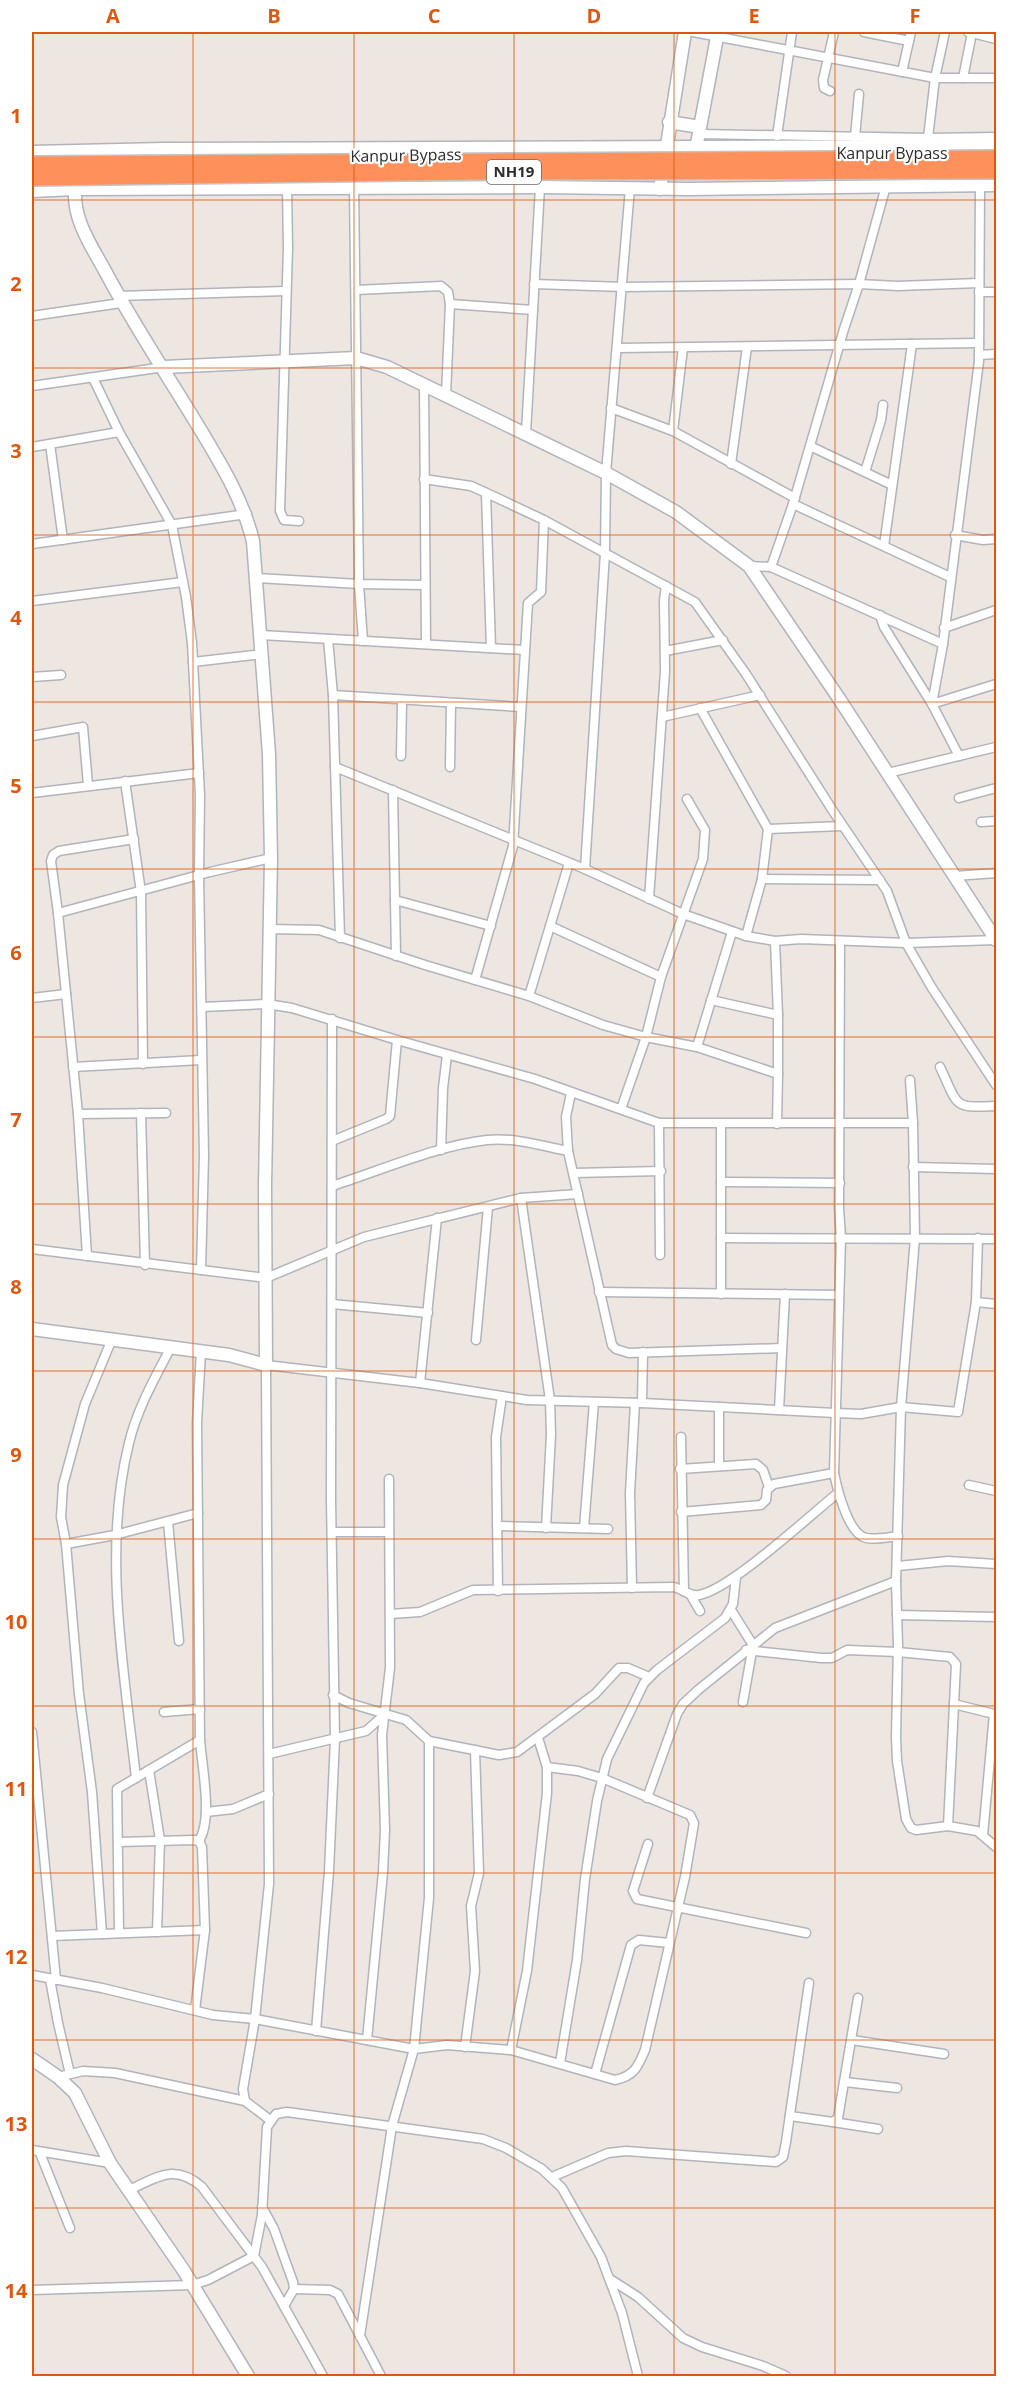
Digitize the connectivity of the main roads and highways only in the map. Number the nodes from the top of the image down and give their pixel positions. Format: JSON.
{"nodes":[{"id":1,"x":996,"y":158,"type":"edge"},
{"id":2,"x":32,"y":164,"type":"edge"},
{"id":3,"x":996,"y":171,"type":"edge"},
{"id":4,"x":32,"y":178,"type":"edge"}],
"edges":[{"from":1,"to":2,"type":"highway","name":"Kanpur Bypass","number":"NH19","bridge":true},
{"from":3,"to":4,"type":"highway","name":"Kanpur Bypass","number":"NH19","bridge":true}]}
